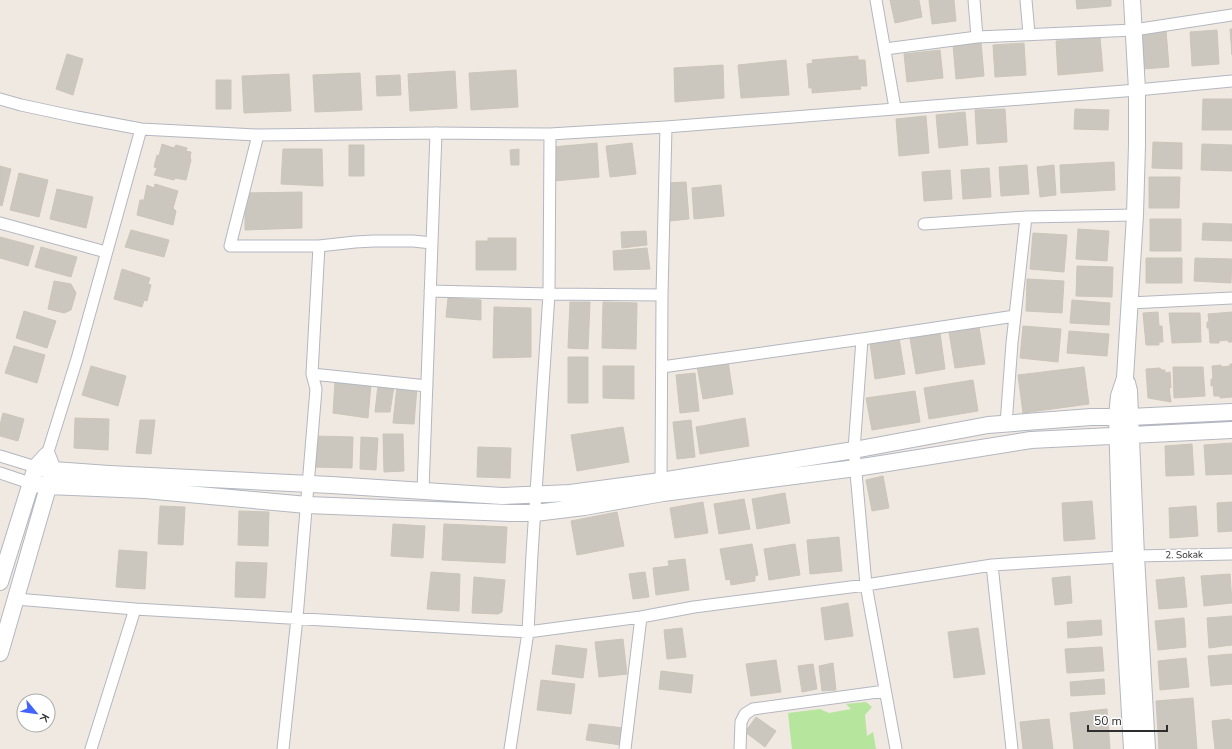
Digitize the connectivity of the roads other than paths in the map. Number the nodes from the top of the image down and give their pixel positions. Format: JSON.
{"nodes":[{"id":1,"x":876,"y":0,"type":"edge"},
{"id":2,"x":974,"y":0,"type":"edge"},
{"id":3,"x":1026,"y":0,"type":"edge"},
{"id":4,"x":1132,"y":0,"type":"edge"},
{"id":5,"x":1232,"y":15,"type":"edge"},
{"id":6,"x":1134,"y":30,"type":"junction"},
{"id":7,"x":1029,"y":34,"type":"junction"},
{"id":8,"x":977,"y":38,"type":"junction"},
{"id":9,"x":885,"y":49,"type":"junction"},
{"id":10,"x":1232,"y":81,"type":"edge"},
{"id":11,"x":1137,"y":90,"type":"junction"},
{"id":12,"x":0,"y":100,"type":"edge"},
{"id":13,"x":895,"y":108,"type":"junction"},
{"id":14,"x":666,"y":127,"type":"junction"},
{"id":15,"x":141,"y":128,"type":"junction"},
{"id":16,"x":436,"y":133,"type":"junction"},
{"id":17,"x":550,"y":134,"type":"junction"},
{"id":18,"x":258,"y":135,"type":"junction"},
{"id":19,"x":1135,"y":215,"type":"junction"},
{"id":20,"x":1026,"y":217,"type":"junction"},
{"id":21,"x":0,"y":223,"type":"edge"},
{"id":22,"x":924,"y":224,"type":"dead end"},
{"id":23,"x":432,"y":243,"type":"junction"},
{"id":24,"x":319,"y":246,"type":"junction"},
{"id":25,"x":106,"y":252,"type":"junction"},
{"id":26,"x":430,"y":291,"type":"junction"},
{"id":27,"x":549,"y":294,"type":"junction"},
{"id":28,"x":662,"y":295,"type":"junction"},
{"id":29,"x":1232,"y":298,"type":"edge"},
{"id":30,"x":1130,"y":303,"type":"junction"},
{"id":31,"x":1015,"y":316,"type":"junction"},
{"id":32,"x":862,"y":340,"type":"junction"},
{"id":33,"x":662,"y":367,"type":"junction"},
{"id":34,"x":312,"y":374,"type":"junction"},
{"id":35,"x":427,"y":386,"type":"junction"},
{"id":36,"x":1232,"y":412,"type":"edge"},
{"id":37,"x":1123,"y":417,"type":"junction"},
{"id":38,"x":1006,"y":424,"type":"junction"},
{"id":39,"x":1232,"y":430,"type":"edge"},
{"id":40,"x":1124,"y":435,"type":"junction"},
{"id":41,"x":854,"y":450,"type":"junction"},
{"id":42,"x":0,"y":456,"type":"edge"},
{"id":43,"x":50,"y":463,"type":"junction"},
{"id":44,"x":36,"y":466,"type":"junction"},
{"id":45,"x":856,"y":468,"type":"junction"},
{"id":46,"x":0,"y":473,"type":"edge"},
{"id":47,"x":661,"y":481,"type":"junction"},
{"id":48,"x":30,"y":483,"type":"junction"},
{"id":49,"x":309,"y":484,"type":"junction"},
{"id":50,"x":48,"y":486,"type":"junction"},
{"id":51,"x":424,"y":491,"type":"junction"},
{"id":52,"x":536,"y":494,"type":"junction"},
{"id":53,"x":307,"y":505,"type":"junction"},
{"id":54,"x":535,"y":513,"type":"junction"},
{"id":55,"x":1232,"y":554,"type":"edge"},
{"id":56,"x":1128,"y":556,"type":"junction"},
{"id":57,"x":992,"y":564,"type":"junction"},
{"id":58,"x":0,"y":582,"type":"edge"},
{"id":59,"x":866,"y":585,"type":"junction"},
{"id":60,"x":16,"y":599,"type":"junction"},
{"id":61,"x":135,"y":609,"type":"junction"},
{"id":62,"x":641,"y":617,"type":"junction"},
{"id":63,"x":297,"y":618,"type":"junction"},
{"id":64,"x":528,"y":632,"type":"junction"},
{"id":65,"x":0,"y":653,"type":"edge"},
{"id":66,"x":885,"y":691,"type":"junction"},
{"id":67,"x":91,"y":749,"type":"edge"},
{"id":68,"x":283,"y":749,"type":"edge"},
{"id":69,"x":510,"y":749,"type":"edge"},
{"id":70,"x":625,"y":749,"type":"edge"},
{"id":71,"x":740,"y":749,"type":"edge"},
{"id":72,"x":896,"y":749,"type":"edge"},
{"id":73,"x":1012,"y":749,"type":"edge"},
{"id":74,"x":1132,"y":749,"type":"edge"},
{"id":75,"x":1147,"y":749,"type":"edge"}],
"edges":[{"from":1,"to":9,"type":"street"},
{"from":2,"to":8,"type":"street"},
{"from":3,"to":7,"type":"street"},
{"from":4,"to":6,"type":"street"},
{"from":5,"to":6,"type":"street"},
{"from":6,"to":7,"type":"street"},
{"from":6,"to":11,"type":"street"},
{"from":7,"to":8,"type":"street"},
{"from":8,"to":9,"type":"street"},
{"from":9,"to":13,"type":"street"},
{"from":10,"to":11,"type":"street"},
{"from":11,"to":13,"type":"street"},
{"from":11,"to":19,"type":"street"},
{"from":12,"to":15,"type":"street"},
{"from":13,"to":14,"type":"street"},
{"from":14,"to":17,"type":"street"},
{"from":14,"to":28,"type":"street"},
{"from":15,"to":18,"type":"street"},
{"from":15,"to":25,"type":"street"},
{"from":16,"to":17,"type":"street"},
{"from":16,"to":18,"type":"street"},
{"from":16,"to":23,"type":"street"},
{"from":17,"to":27,"type":"street"},
{"from":18,"to":24,"type":"street"},
{"from":19,"to":20,"type":"street"},
{"from":19,"to":30,"type":"street"},
{"from":20,"to":22,"type":"street"},
{"from":20,"to":31,"type":"street"},
{"from":21,"to":25,"type":"street"},
{"from":23,"to":24,"type":"street"},
{"from":23,"to":26,"type":"street"},
{"from":24,"to":34,"type":"street"},
{"from":25,"to":43,"type":"street"},
{"from":26,"to":27,"type":"street"},
{"from":26,"to":35,"type":"street"},
{"from":27,"to":28,"type":"street"},
{"from":27,"to":52,"type":"street"},
{"from":28,"to":33,"type":"street"},
{"from":29,"to":30,"type":"street"},
{"from":30,"to":37,"type":"street"},
{"from":31,"to":32,"type":"street"},
{"from":31,"to":38,"type":"street"},
{"from":32,"to":33,"type":"street"},
{"from":32,"to":41,"type":"street"},
{"from":33,"to":47,"type":"street"},
{"from":34,"to":35,"type":"street"},
{"from":34,"to":49,"type":"street"},
{"from":35,"to":51,"type":"street"},
{"from":36,"to":37,"type":"street"},
{"from":37,"to":38,"type":"street"},
{"from":37,"to":40,"type":"street"},
{"from":38,"to":41,"type":"street"},
{"from":39,"to":40,"type":"street"},
{"from":40,"to":45,"type":"street"},
{"from":40,"to":56,"type":"street"},
{"from":41,"to":45,"type":"street"},
{"from":41,"to":47,"type":"street"},
{"from":42,"to":44,"type":"street"},
{"from":43,"to":44,"type":"street"},
{"from":43,"to":49,"type":"street"},
{"from":43,"to":50,"type":"street"},
{"from":44,"to":48,"type":"street"},
{"from":45,"to":54,"type":"street"},
{"from":45,"to":59,"type":"street"},
{"from":46,"to":48,"type":"street"},
{"from":47,"to":52,"type":"street"},
{"from":48,"to":50,"type":"street"},
{"from":48,"to":58,"type":"street"},
{"from":49,"to":51,"type":"street"},
{"from":49,"to":53,"type":"street"},
{"from":50,"to":53,"type":"street"},
{"from":50,"to":60,"type":"street"},
{"from":51,"to":52,"type":"street"},
{"from":52,"to":54,"type":"street"},
{"from":53,"to":54,"type":"street"},
{"from":53,"to":63,"type":"street"},
{"from":54,"to":64,"type":"street"},
{"from":55,"to":56,"type":"street","name":"2. Sokak"},
{"from":56,"to":57,"type":"street","name":"2. Sokak"},
{"from":56,"to":74,"type":"street"},
{"from":56,"to":75,"type":"street"},
{"from":57,"to":59,"type":"street","name":"2. Sokak"},
{"from":57,"to":73,"type":"street"},
{"from":59,"to":62,"type":"street","name":"2. Sokak"},
{"from":59,"to":66,"type":"street"},
{"from":60,"to":61,"type":"street","name":"2. Sokak"},
{"from":60,"to":65,"type":"street"},
{"from":61,"to":63,"type":"street","name":"2. Sokak"},
{"from":61,"to":67,"type":"street"},
{"from":62,"to":64,"type":"street","name":"2. Sokak"},
{"from":62,"to":70,"type":"street"},
{"from":63,"to":64,"type":"street","name":"2. Sokak"},
{"from":63,"to":68,"type":"street"},
{"from":64,"to":69,"type":"street"},
{"from":66,"to":71,"type":"street"},
{"from":66,"to":72,"type":"street"}]}
